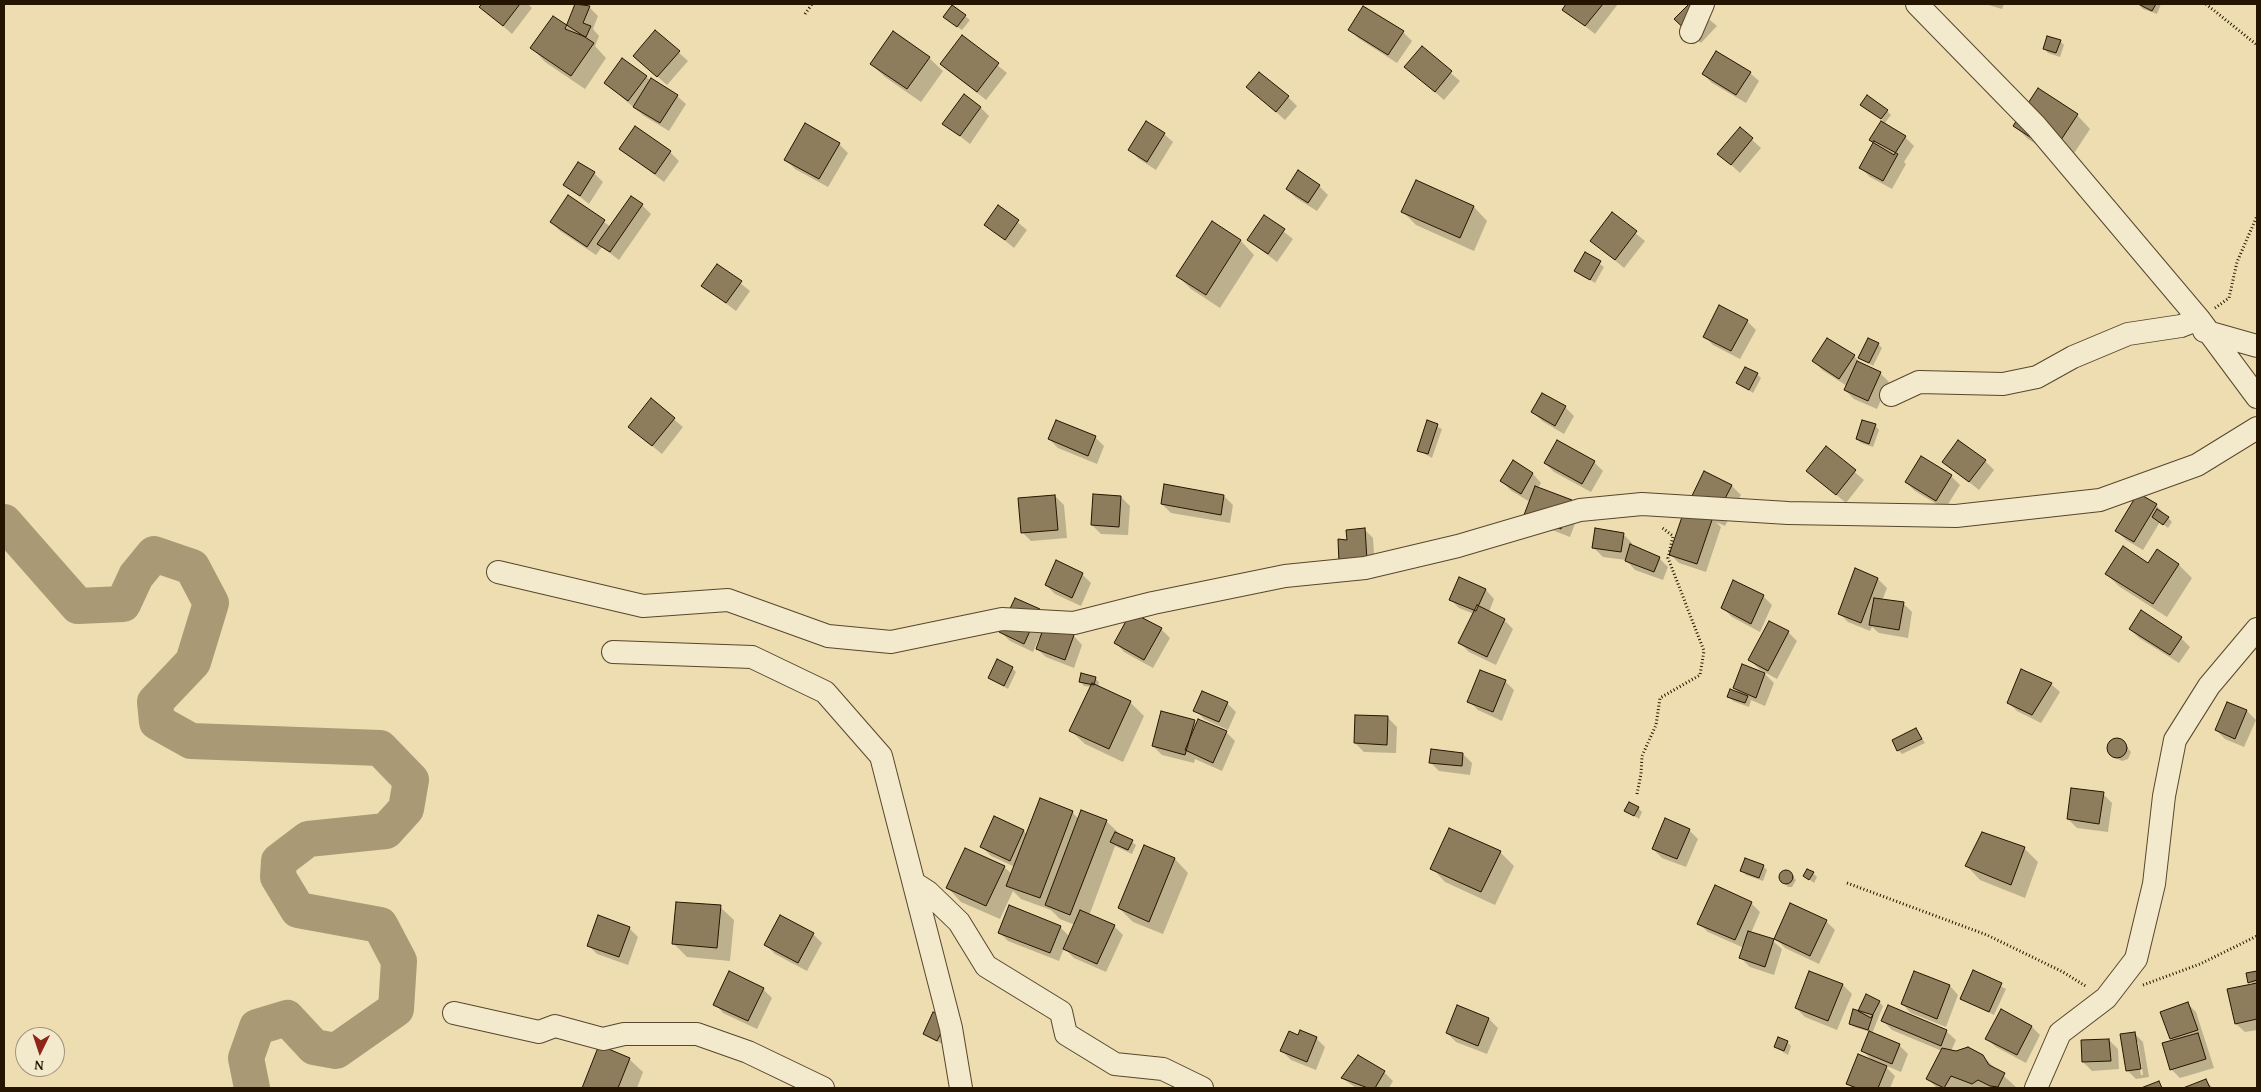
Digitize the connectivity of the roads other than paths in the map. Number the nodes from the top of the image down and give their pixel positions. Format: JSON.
{"nodes":[{"id":1,"x":1703,"y":4,"type":"edge"},
{"id":2,"x":1916,"y":4,"type":"edge"},
{"id":3,"x":1691,"y":32,"type":"dead end"},
{"id":4,"x":2196,"y":326,"type":"junction"},
{"id":5,"x":2257,"y":346,"type":"edge"},
{"id":6,"x":1892,"y":395,"type":"dead end"},
{"id":7,"x":2257,"y":397,"type":"edge"},
{"id":8,"x":2257,"y":428,"type":"edge"},
{"id":9,"x":498,"y":572,"type":"dead end"},
{"id":10,"x":2257,"y":629,"type":"edge"},
{"id":11,"x":614,"y":652,"type":"dead end"},
{"id":12,"x":914,"y":883,"type":"junction"},
{"id":13,"x":454,"y":1013,"type":"dead end"},
{"id":14,"x":823,"y":1088,"type":"edge"},
{"id":15,"x":961,"y":1088,"type":"edge"},
{"id":16,"x":1202,"y":1088,"type":"edge"},
{"id":17,"x":2036,"y":1088,"type":"edge"}],
"edges":[{"from":1,"to":3,"type":"street"},
{"from":2,"to":4,"type":"street"},
{"from":4,"to":5,"type":"street"},
{"from":4,"to":6,"type":"street"},
{"from":4,"to":7,"type":"street"},
{"from":8,"to":9,"type":"street"},
{"from":10,"to":17,"type":"street"},
{"from":11,"to":12,"type":"street"},
{"from":12,"to":15,"type":"street"},
{"from":12,"to":16,"type":"street"},
{"from":13,"to":14,"type":"street"}]}
